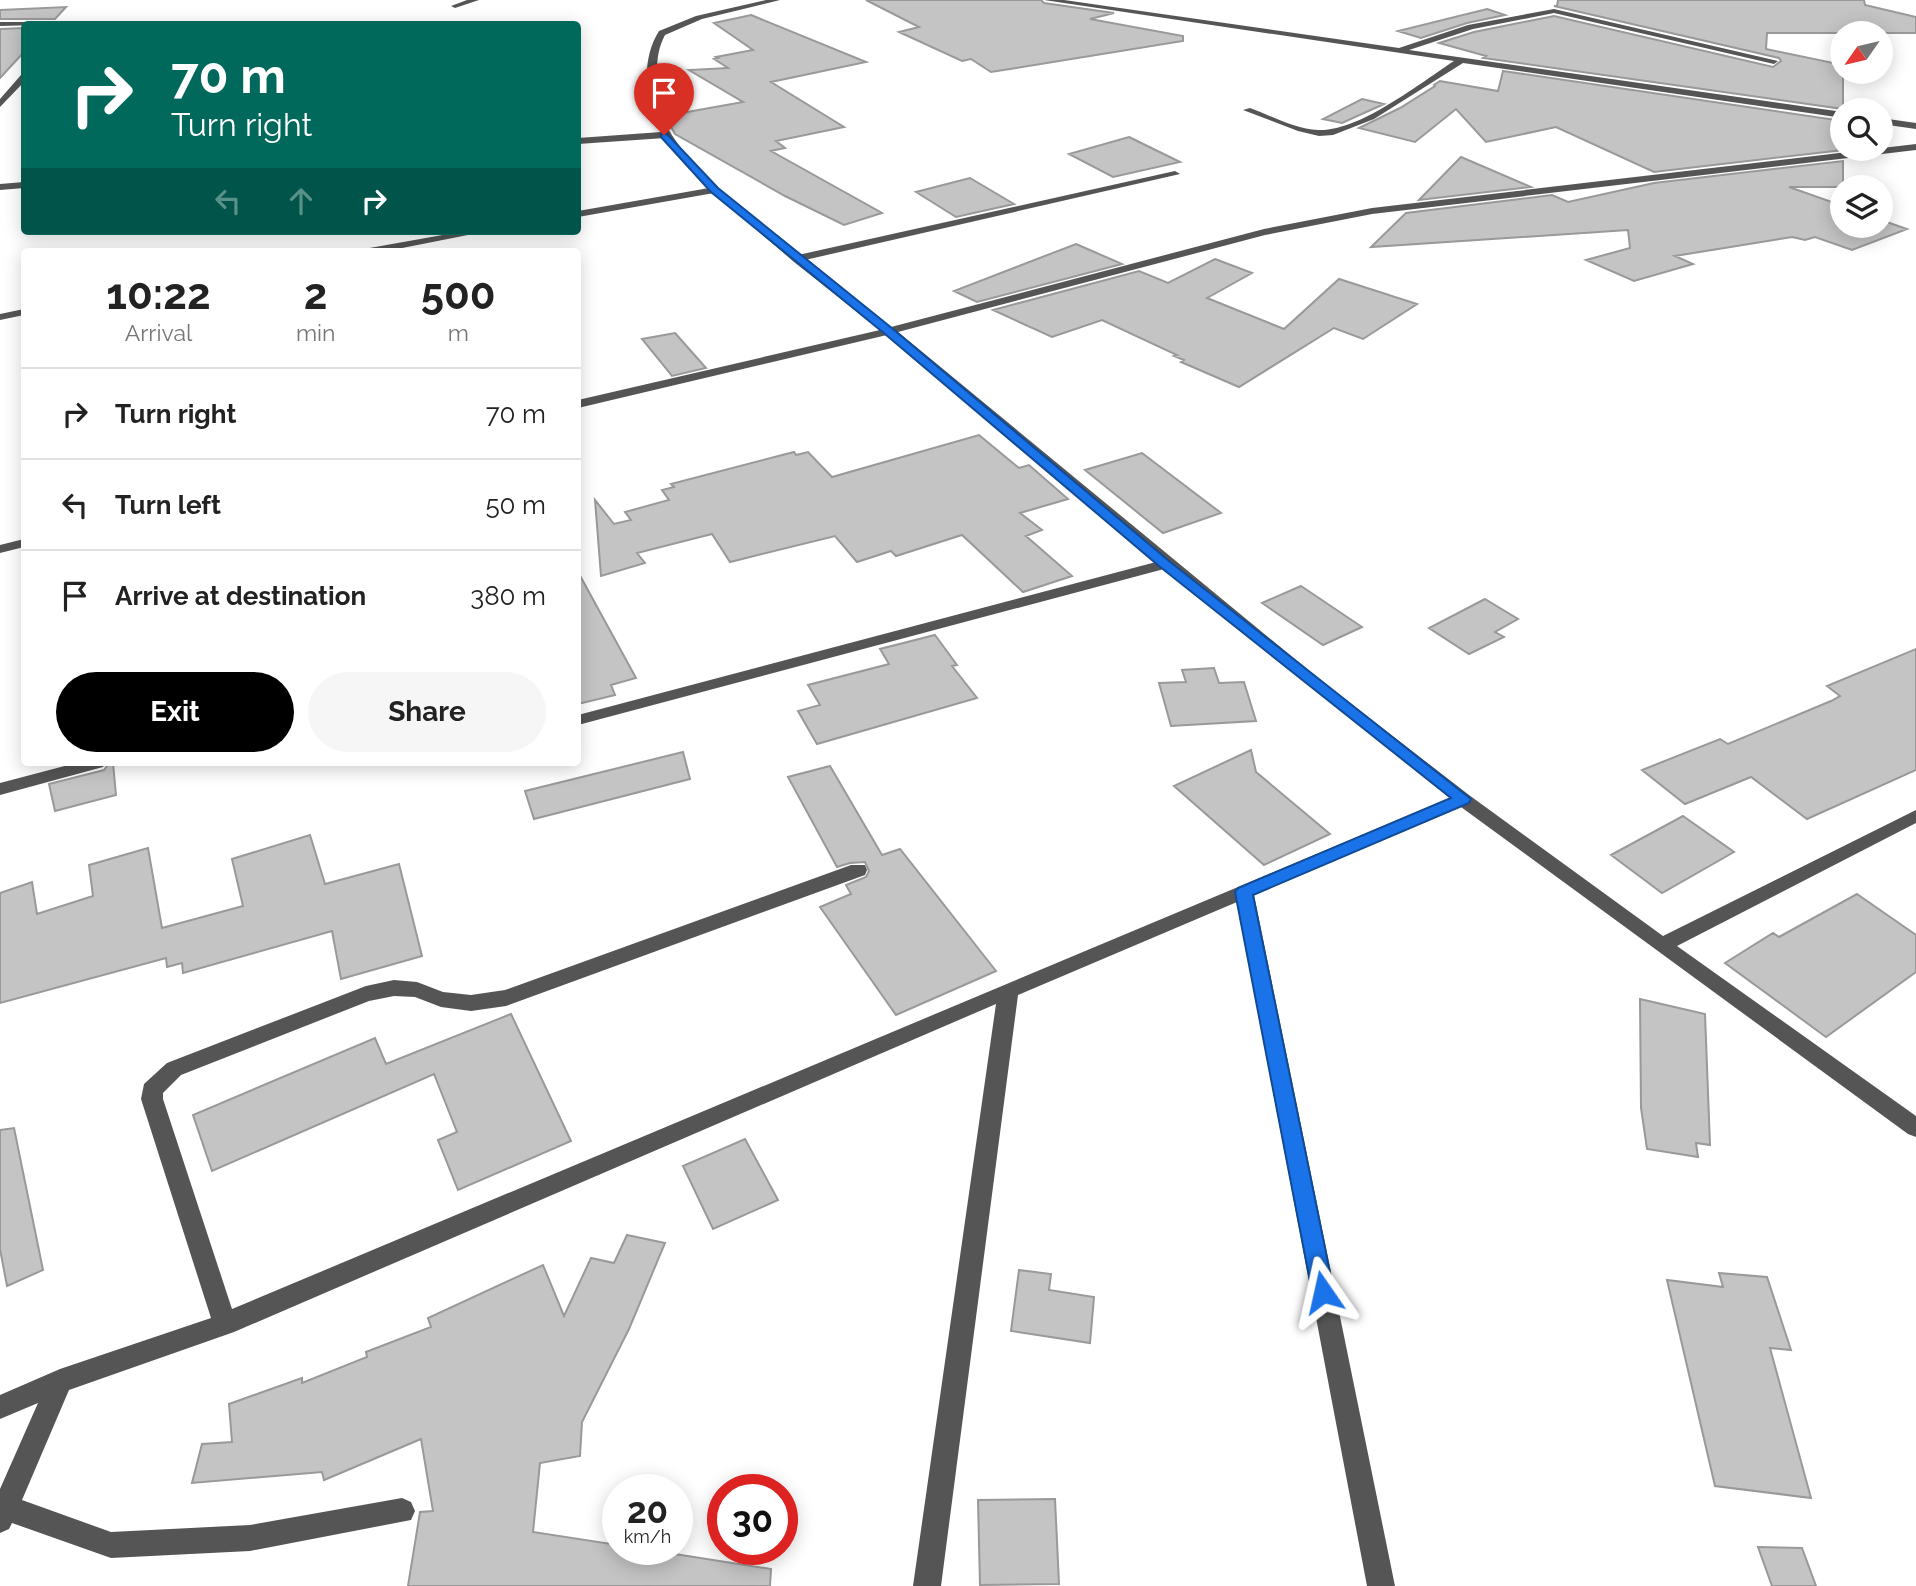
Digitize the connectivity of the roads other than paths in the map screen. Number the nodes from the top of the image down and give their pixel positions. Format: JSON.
{"nodes":[{"id":1,"x":475,"y":0,"type":"edge"},
{"id":2,"x":776,"y":0,"type":"edge"},
{"id":3,"x":1048,"y":0,"type":"edge"},
{"id":4,"x":455,"y":6,"type":"dead end"},
{"id":5,"x":0,"y":24,"type":"edge"},
{"id":6,"x":21,"y":24,"type":"edge"},
{"id":7,"x":1397,"y":50,"type":"junction"},
{"id":8,"x":1461,"y":60,"type":"junction"},
{"id":9,"x":1774,"y":61,"type":"dead end"},
{"id":10,"x":21,"y":80,"type":"edge"},
{"id":11,"x":0,"y":104,"type":"edge"},
{"id":12,"x":1247,"y":110,"type":"dead end"},
{"id":13,"x":1830,"y":113,"type":"edge"},
{"id":14,"x":1893,"y":123,"type":"edge"},
{"id":15,"x":1916,"y":126,"type":"edge"},
{"id":16,"x":664,"y":135,"type":"junction"},
{"id":17,"x":581,"y":141,"type":"edge"},
{"id":18,"x":1916,"y":147,"type":"edge"},
{"id":19,"x":1175,"y":174,"type":"dead end"},
{"id":20,"x":21,"y":185,"type":"edge"},
{"id":21,"x":0,"y":187,"type":"edge"},
{"id":22,"x":714,"y":190,"type":"junction"},
{"id":23,"x":581,"y":213,"type":"edge"},
{"id":24,"x":460,"y":235,"type":"edge"},
{"id":25,"x":387,"y":248,"type":"edge"},
{"id":26,"x":799,"y":258,"type":"junction"},
{"id":27,"x":21,"y":313,"type":"edge"},
{"id":28,"x":0,"y":317,"type":"edge"},
{"id":29,"x":889,"y":331,"type":"junction"},
{"id":30,"x":581,"y":403,"type":"edge"},
{"id":31,"x":21,"y":544,"type":"edge"},
{"id":32,"x":0,"y":549,"type":"edge"},
{"id":33,"x":1164,"y":564,"type":"junction"},
{"id":34,"x":581,"y":719,"type":"edge"},
{"id":35,"x":86,"y":766,"type":"edge"},
{"id":36,"x":0,"y":789,"type":"edge"},
{"id":37,"x":1463,"y":799,"type":"junction"},
{"id":38,"x":1916,"y":816,"type":"edge"},
{"id":39,"x":858,"y":870,"type":"dead end"},
{"id":40,"x":1244,"y":892,"type":"junction"},
{"id":41,"x":1662,"y":946,"type":"junction"},
{"id":42,"x":1008,"y":992,"type":"junction"},
{"id":43,"x":1916,"y":1128,"type":"edge"},
{"id":44,"x":225,"y":1324,"type":"junction"},
{"id":45,"x":60,"y":1381,"type":"junction"},
{"id":46,"x":0,"y":1407,"type":"edge"},
{"id":47,"x":402,"y":1511,"type":"dead end"},
{"id":48,"x":3,"y":1514,"type":"edge"},
{"id":49,"x":927,"y":1586,"type":"edge"},
{"id":50,"x":1381,"y":1586,"type":"edge"}],
"edges":[{"from":1,"to":4,"type":"street"},
{"from":2,"to":16,"type":"street"},
{"from":3,"to":7,"type":"street"},
{"from":5,"to":6,"type":"street"},
{"from":7,"to":8,"type":"street"},
{"from":7,"to":9,"type":"street"},
{"from":8,"to":12,"type":"street"},
{"from":8,"to":13,"type":"street"},
{"from":10,"to":11,"type":"street"},
{"from":14,"to":15,"type":"street"},
{"from":16,"to":17,"type":"street"},
{"from":16,"to":22,"type":"street"},
{"from":18,"to":29,"type":"street"},
{"from":19,"to":26,"type":"street"},
{"from":20,"to":21,"type":"street"},
{"from":22,"to":23,"type":"street"},
{"from":22,"to":26,"type":"street"},
{"from":24,"to":25,"type":"street"},
{"from":26,"to":29,"type":"street"},
{"from":27,"to":28,"type":"street"},
{"from":29,"to":30,"type":"street"},
{"from":29,"to":33,"type":"street"},
{"from":31,"to":32,"type":"street"},
{"from":33,"to":34,"type":"street"},
{"from":33,"to":37,"type":"street"},
{"from":35,"to":36,"type":"street"},
{"from":37,"to":40,"type":"street"},
{"from":37,"to":41,"type":"street"},
{"from":38,"to":41,"type":"street"},
{"from":39,"to":44,"type":"street"},
{"from":40,"to":42,"type":"street"},
{"from":40,"to":50,"type":"street"},
{"from":41,"to":43,"type":"street"},
{"from":42,"to":44,"type":"street"},
{"from":42,"to":49,"type":"street"},
{"from":44,"to":45,"type":"street"},
{"from":45,"to":46,"type":"street"},
{"from":45,"to":48,"type":"street"},
{"from":47,"to":48,"type":"street"}]}
